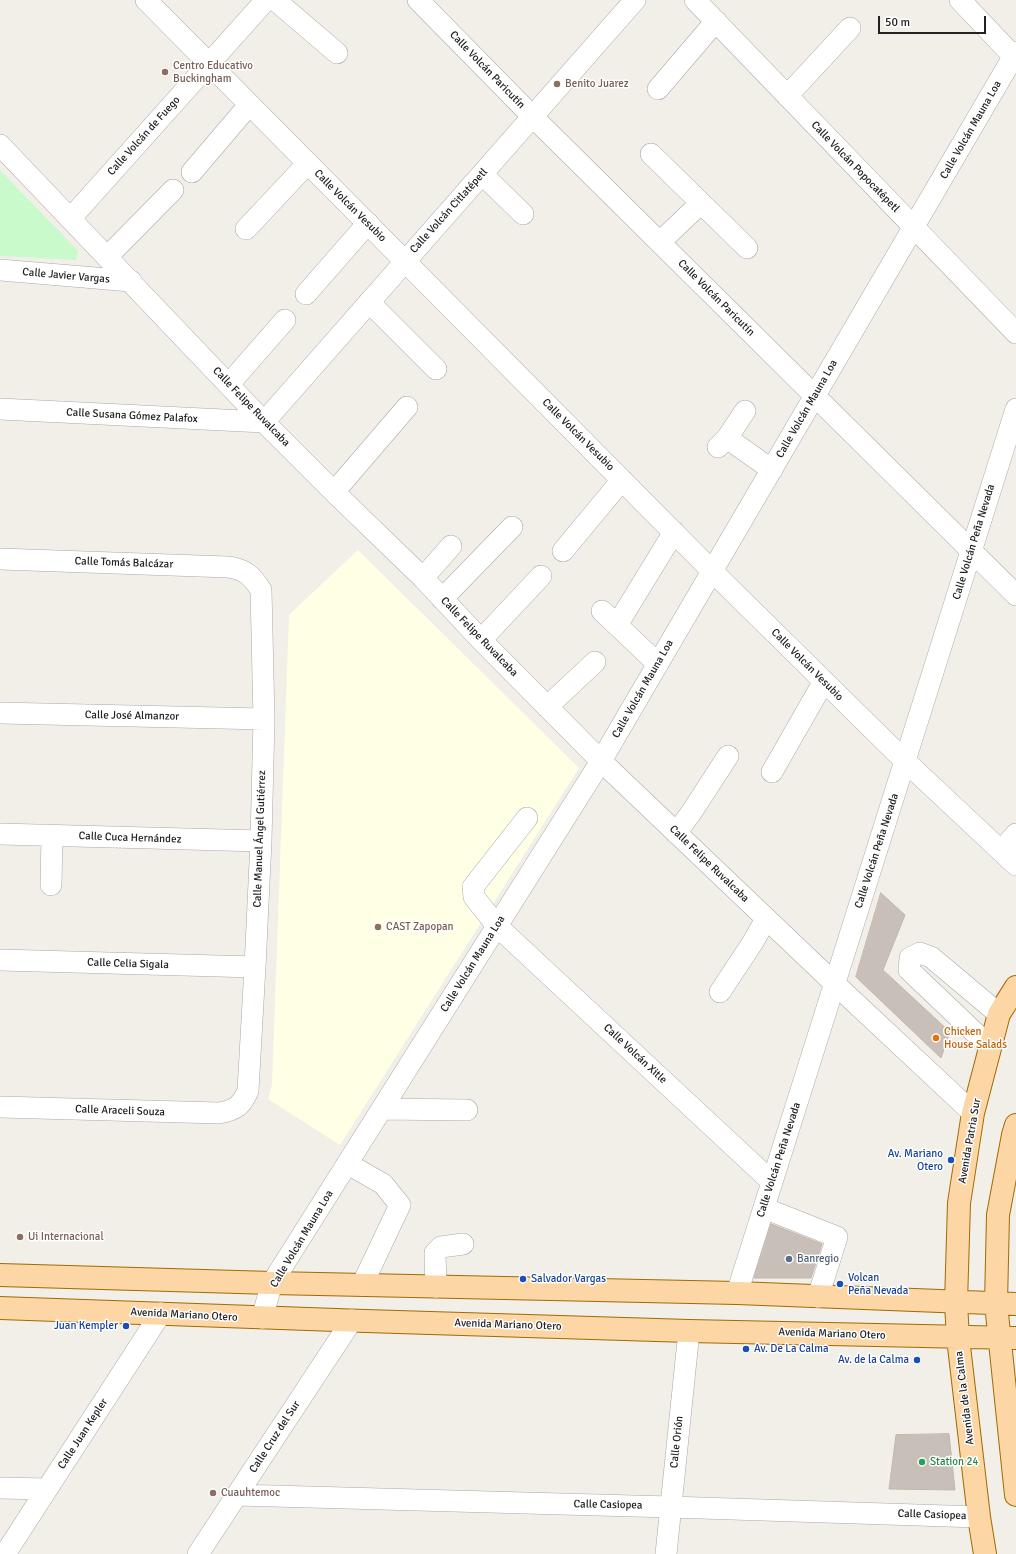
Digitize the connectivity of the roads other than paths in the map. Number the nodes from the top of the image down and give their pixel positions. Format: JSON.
{"nodes":[{"id":1,"x":146,"y":0,"type":"edge"},
{"id":2,"x":266,"y":0,"type":"edge"},
{"id":3,"x":275,"y":0,"type":"edge"},
{"id":4,"x":418,"y":0,"type":"edge"},
{"id":5,"x":635,"y":0,"type":"edge"},
{"id":6,"x":695,"y":0,"type":"edge"},
{"id":7,"x":960,"y":0,"type":"edge"},
{"id":8,"x":716,"y":22,"type":"junction"},
{"id":9,"x":850,"y":28,"type":"dead end"},
{"id":10,"x":337,"y":53,"type":"dead end"},
{"id":11,"x":1015,"y":56,"type":"edge"},
{"id":12,"x":208,"y":64,"type":"junction"},
{"id":13,"x":658,"y":89,"type":"dead end"},
{"id":14,"x":787,"y":96,"type":"junction"},
{"id":15,"x":250,"y":105,"type":"junction"},
{"id":16,"x":532,"y":117,"type":"junction"},
{"id":17,"x":0,"y":145,"type":"edge"},
{"id":18,"x":651,"y":154,"type":"dead end"},
{"id":19,"x":308,"y":163,"type":"junction"},
{"id":20,"x":192,"y":172,"type":"dead end"},
{"id":21,"x":482,"y":174,"type":"junction"},
{"id":22,"x":173,"y":190,"type":"dead end"},
{"id":23,"x":701,"y":203,"type":"junction"},
{"id":24,"x":523,"y":214,"type":"dead end"},
{"id":25,"x":71,"y":218,"type":"junction"},
{"id":26,"x":368,"y":223,"type":"junction"},
{"id":27,"x":914,"y":227,"type":"junction"},
{"id":28,"x":246,"y":229,"type":"dead end"},
{"id":29,"x":660,"y":242,"type":"junction"},
{"id":30,"x":747,"y":248,"type":"dead end"},
{"id":31,"x":108,"y":256,"type":"junction"},
{"id":32,"x":405,"y":261,"type":"junction"},
{"id":33,"x":0,"y":270,"type":"edge"},
{"id":34,"x":131,"y":281,"type":"junction"},
{"id":35,"x":306,"y":294,"type":"dead end"},
{"id":36,"x":369,"y":302,"type":"junction"},
{"id":37,"x":285,"y":320,"type":"dead end"},
{"id":38,"x":1016,"y":333,"type":"edge"},
{"id":39,"x":436,"y":369,"type":"dead end"},
{"id":40,"x":229,"y":384,"type":"junction"},
{"id":41,"x":815,"y":396,"type":"junction"},
{"id":42,"x":407,"y":407,"type":"dead end"},
{"id":43,"x":1016,"y":409,"type":"edge"},
{"id":44,"x":0,"y":410,"type":"edge"},
{"id":45,"x":745,"y":411,"type":"dead end"},
{"id":46,"x":264,"y":422,"type":"junction"},
{"id":47,"x":772,"y":470,"type":"junction"},
{"id":48,"x":622,"y":480,"type":"junction"},
{"id":49,"x":334,"y":492,"type":"junction"},
{"id":50,"x":512,"y":527,"type":"dead end"},
{"id":51,"x":674,"y":532,"type":"junction"},
{"id":52,"x":451,"y":546,"type":"dead end"},
{"id":53,"x":972,"y":550,"type":"junction"},
{"id":54,"x":563,"y":551,"type":"dead end"},
{"id":55,"x":0,"y":559,"type":"edge"},
{"id":56,"x":712,"y":571,"type":"junction"},
{"id":57,"x":247,"y":573,"type":"joint"},
{"id":58,"x":541,"y":576,"type":"dead end"},
{"id":59,"x":423,"y":578,"type":"junction"},
{"id":60,"x":1016,"y":595,"type":"edge"},
{"id":61,"x":442,"y":599,"type":"junction"},
{"id":62,"x":480,"y":640,"type":"junction"},
{"id":63,"x":595,"y":662,"type":"dead end"},
{"id":64,"x":658,"y":664,"type":"junction"},
{"id":65,"x":824,"y":681,"type":"junction"},
{"id":66,"x":547,"y":707,"type":"junction"},
{"id":67,"x":0,"y":713,"type":"edge"},
{"id":68,"x":264,"y":719,"type":"junction"},
{"id":69,"x":728,"y":756,"type":"dead end"},
{"id":70,"x":601,"y":761,"type":"junction"},
{"id":71,"x":905,"y":761,"type":"junction"},
{"id":72,"x":772,"y":772,"type":"dead end"},
{"id":73,"x":527,"y":818,"type":"dead end"},
{"id":74,"x":676,"y":833,"type":"junction"},
{"id":75,"x":0,"y":834,"type":"edge"},
{"id":76,"x":1016,"y":834,"type":"edge"},
{"id":77,"x":52,"y":836,"type":"junction"},
{"id":78,"x":261,"y":841,"type":"junction"},
{"id":79,"x":1001,"y":850,"type":"junction"},
{"id":80,"x":1016,"y":866,"type":"edge"},
{"id":81,"x":51,"y":884,"type":"dead end"},
{"id":82,"x":766,"y":919,"type":"junction"},
{"id":83,"x":497,"y":926,"type":"junction"},
{"id":84,"x":0,"y":960,"type":"edge"},
{"id":85,"x":255,"y":967,"type":"junction"},
{"id":86,"x":835,"y":984,"type":"junction"},
{"id":87,"x":1016,"y":987,"type":"edge"},
{"id":88,"x":720,"y":992,"type":"dead end"},
{"id":89,"x":999,"y":1014,"type":"junction"},
{"id":90,"x":990,"y":1047,"type":"junction"},
{"id":91,"x":0,"y":1107,"type":"edge"},
{"id":92,"x":238,"y":1107,"type":"joint"},
{"id":93,"x":382,"y":1109,"type":"junction"},
{"id":94,"x":467,"y":1110,"type":"dead end"},
{"id":95,"x":973,"y":1113,"type":"junction"},
{"id":96,"x":1016,"y":1125,"type":"edge"},
{"id":97,"x":348,"y":1164,"type":"junction"},
{"id":98,"x":772,"y":1182,"type":"junction"},
{"id":99,"x":764,"y":1208,"type":"junction"},
{"id":100,"x":463,"y":1244,"type":"dead end"},
{"id":101,"x":0,"y":1275,"type":"edge"},
{"id":102,"x":272,"y":1283,"type":"junction"},
{"id":103,"x":362,"y":1285,"type":"junction"},
{"id":104,"x":436,"y":1287,"type":"junction"},
{"id":105,"x":737,"y":1293,"type":"junction"},
{"id":106,"x":818,"y":1297,"type":"junction"},
{"id":107,"x":956,"y":1303,"type":"junction"},
{"id":108,"x":1006,"y":1304,"type":"edge"},
{"id":109,"x":0,"y":1308,"type":"edge"},
{"id":110,"x":161,"y":1313,"type":"junction"},
{"id":111,"x":262,"y":1318,"type":"junction"},
{"id":112,"x":352,"y":1320,"type":"junction"},
{"id":113,"x":689,"y":1331,"type":"junction"},
{"id":114,"x":958,"y":1338,"type":"junction"},
{"id":115,"x":1008,"y":1338,"type":"edge"},
{"id":116,"x":0,"y":1488,"type":"edge"},
{"id":117,"x":47,"y":1489,"type":"junction"},
{"id":118,"x":1016,"y":1495,"type":"edge"},
{"id":119,"x":237,"y":1496,"type":"junction"},
{"id":120,"x":670,"y":1507,"type":"junction"},
{"id":121,"x":979,"y":1517,"type":"junction"},
{"id":122,"x":6,"y":1554,"type":"edge"},
{"id":123,"x":198,"y":1554,"type":"edge"},
{"id":124,"x":666,"y":1554,"type":"edge"},
{"id":125,"x":985,"y":1554,"type":"edge"}],
"edges":[{"from":1,"to":12,"type":"street","name":"Calle Volcán Vesubio"},
{"from":2,"to":12,"type":"street","name":"Calle Volcán de Fuego"},
{"from":3,"to":10,"type":"street"},
{"from":4,"to":16,"type":"street","name":"Calle Volcán Paricutín"},
{"from":5,"to":16,"type":"street","name":"Calle Volcán Citlatépetl"},
{"from":6,"to":8,"type":"street","name":"Calle Volcán Popocatépetl"},
{"from":7,"to":11,"type":"street"},
{"from":8,"to":13,"type":"street"},
{"from":8,"to":14,"type":"street","name":"Calle Volcán Popocatépetl"},
{"from":9,"to":14,"type":"street"},
{"from":11,"to":27,"type":"street","name":"Calle Volcán Mauna Loa"},
{"from":12,"to":15,"type":"street","name":"Calle Volcán Vesubio"},
{"from":12,"to":25,"type":"street","name":"Calle Volcán de Fuego"},
{"from":14,"to":27,"type":"street","name":"Calle Volcán Popocatépetl"},
{"from":15,"to":19,"type":"street","name":"Calle Volcán Vesubio"},
{"from":15,"to":20,"type":"street"},
{"from":16,"to":21,"type":"street","name":"Calle Volcán Citlatépetl"},
{"from":16,"to":29,"type":"street","name":"Calle Volcán Paricutín"},
{"from":17,"to":25,"type":"street","name":"Calle Felipe Ruvalcaba"},
{"from":18,"to":23,"type":"street"},
{"from":19,"to":26,"type":"street","name":"Calle Volcán Vesubio"},
{"from":19,"to":28,"type":"street"},
{"from":21,"to":24,"type":"street"},
{"from":21,"to":32,"type":"street","name":"Calle Volcán Citlatépetl"},
{"from":22,"to":31,"type":"street"},
{"from":23,"to":29,"type":"street"},
{"from":23,"to":30,"type":"street"},
{"from":25,"to":31,"type":"street","name":"Calle Felipe Ruvalcaba"},
{"from":26,"to":32,"type":"street","name":"Calle Volcán Vesubio"},
{"from":26,"to":35,"type":"street"},
{"from":27,"to":38,"type":"street","name":"Calle Volcán Popocatépetl"},
{"from":27,"to":41,"type":"street","name":"Calle Volcán Mauna Loa"},
{"from":29,"to":41,"type":"street","name":"Calle Volcán Paricutín"},
{"from":31,"to":34,"type":"street","name":"Calle Felipe Ruvalcaba"},
{"from":32,"to":36,"type":"street","name":"Calle Volcán Citlatépetl"},
{"from":32,"to":48,"type":"street","name":"Calle Volcán Vesubio"},
{"from":33,"to":34,"type":"street","name":"Calle Javier Vargas"},
{"from":34,"to":40,"type":"street","name":"Calle Felipe Ruvalcaba"},
{"from":36,"to":39,"type":"street"},
{"from":36,"to":46,"type":"street","name":"Calle Volcán Citlatépetl"},
{"from":37,"to":40,"type":"street"},
{"from":40,"to":46,"type":"street","name":"Calle Felipe Ruvalcaba"},
{"from":41,"to":47,"type":"street","name":"Calle Volcán Mauna Loa"},
{"from":41,"to":53,"type":"street","name":"Calle Volcán Paricutín"},
{"from":42,"to":49,"type":"street"},
{"from":43,"to":53,"type":"street","name":"Calle Volcán Peña Nevada"},
{"from":44,"to":46,"type":"street","name":"Calle Susana Gómez Palafox"},
{"from":45,"to":47,"type":"street"},
{"from":46,"to":49,"type":"street","name":"Calle Felipe Ruvalcaba"},
{"from":47,"to":56,"type":"street","name":"Calle Volcán Mauna Loa"},
{"from":48,"to":51,"type":"street","name":"Calle Volcán Vesubio"},
{"from":48,"to":54,"type":"street"},
{"from":49,"to":59,"type":"street","name":"Calle Felipe Ruvalcaba"},
{"from":50,"to":61,"type":"street"},
{"from":51,"to":56,"type":"street","name":"Calle Volcán Vesubio"},
{"from":51,"to":64,"type":"street"},
{"from":52,"to":59,"type":"street"},
{"from":53,"to":60,"type":"street","name":"Calle Volcán Paricutín"},
{"from":53,"to":71,"type":"street","name":"Calle Volcán Peña Nevada"},
{"from":55,"to":57,"type":"street","name":"Calle Tomás Balcázar"},
{"from":56,"to":64,"type":"street","name":"Calle Volcán Mauna Loa"},
{"from":56,"to":65,"type":"street","name":"Calle Volcán Vesubio"},
{"from":57,"to":68,"type":"street","name":"Calle Manuel Ángel Gutiérrez"},
{"from":58,"to":62,"type":"street"},
{"from":59,"to":61,"type":"street","name":"Calle Felipe Ruvalcaba"},
{"from":61,"to":62,"type":"street","name":"Calle Felipe Ruvalcaba"},
{"from":62,"to":66,"type":"street","name":"Calle Felipe Ruvalcaba"},
{"from":63,"to":66,"type":"street"},
{"from":64,"to":70,"type":"street","name":"Calle Volcán Mauna Loa"},
{"from":65,"to":71,"type":"street","name":"Calle Volcán Vesubio"},
{"from":65,"to":72,"type":"street"},
{"from":66,"to":70,"type":"street","name":"Calle Felipe Ruvalcaba"},
{"from":67,"to":68,"type":"street","name":"Calle José Almanzor"},
{"from":68,"to":78,"type":"street","name":"Calle Manuel Ángel Gutiérrez"},
{"from":69,"to":74,"type":"street"},
{"from":70,"to":74,"type":"street","name":"Calle Felipe Ruvalcaba"},
{"from":70,"to":83,"type":"street","name":"Calle Volcán Mauna Loa"},
{"from":71,"to":79,"type":"street","name":"Calle Volcán Vesubio"},
{"from":71,"to":86,"type":"street","name":"Calle Volcán Peña Nevada"},
{"from":73,"to":83,"type":"street","name":"Calle Volcán Xitle"},
{"from":74,"to":82,"type":"street","name":"Calle Felipe Ruvalcaba"},
{"from":75,"to":77,"type":"street","name":"Calle Cuca Hernández"},
{"from":76,"to":79,"type":"street"},
{"from":77,"to":78,"type":"street","name":"Calle Cuca Hernández"},
{"from":77,"to":81,"type":"street"},
{"from":78,"to":85,"type":"street","name":"Calle Manuel Ángel Gutiérrez"},
{"from":79,"to":80,"type":"street","name":"Calle Volcán Vesubio"},
{"from":82,"to":86,"type":"street","name":"Calle Felipe Ruvalcaba"},
{"from":82,"to":88,"type":"street"},
{"from":83,"to":93,"type":"street","name":"Calle Volcán Mauna Loa"},
{"from":83,"to":98,"type":"street","name":"Calle Volcán Xitle"},
{"from":84,"to":85,"type":"street","name":"Calle Celia Sigala"},
{"from":85,"to":92,"type":"street","name":"Calle Manuel Ángel Gutiérrez"},
{"from":86,"to":95,"type":"street","name":"Calle Felipe Ruvalcaba"},
{"from":86,"to":98,"type":"street","name":"Calle Volcán Peña Nevada"},
{"from":87,"to":89,"type":"main road","name":"Avenida Patria Sur"},
{"from":89,"to":90,"type":"main road","name":"Avenida Patria Sur"},
{"from":89,"to":90,"type":"street"},
{"from":90,"to":95,"type":"main road","name":"Avenida Patria Sur"},
{"from":91,"to":92,"type":"street","name":"Calle Araceli Souza"},
{"from":93,"to":94,"type":"street"},
{"from":93,"to":97,"type":"street","name":"Calle Volcán Mauna Loa"},
{"from":95,"to":107,"type":"main road","name":"Avenida Patria Sur"},
{"from":96,"to":108,"type":"main road"},
{"from":97,"to":102,"type":"street","name":"Calle Volcán Mauna Loa"},
{"from":97,"to":103,"type":"street"},
{"from":98,"to":99,"type":"street","name":"Calle Volcán Peña Nevada"},
{"from":99,"to":105,"type":"street","name":"Calle Volcán Peña Nevada"},
{"from":99,"to":106,"type":"street"},
{"from":100,"to":104,"type":"street"},
{"from":101,"to":102,"type":"main road"},
{"from":102,"to":103,"type":"main road"},
{"from":102,"to":111,"type":"street","name":"Calle Volcán Mauna Loa"},
{"from":103,"to":104,"type":"main road"},
{"from":104,"to":105,"type":"main road"},
{"from":105,"to":106,"type":"main road"},
{"from":106,"to":107,"type":"main road"},
{"from":107,"to":108,"type":"main road"},
{"from":107,"to":114,"type":"main road","name":"Avenida Patria Sur"},
{"from":108,"to":115,"type":"main road"},
{"from":109,"to":110,"type":"main road","name":"Avenida Mariano Otero"},
{"from":110,"to":111,"type":"main road","name":"Avenida Mariano Otero"},
{"from":110,"to":117,"type":"street","name":"Calle Juan Kepler"},
{"from":111,"to":112,"type":"main road","name":"Avenida Mariano Otero"},
{"from":112,"to":113,"type":"main road","name":"Avenida Mariano Otero"},
{"from":112,"to":119,"type":"street","name":"Calle Cruz del Sur"},
{"from":113,"to":114,"type":"main road","name":"Avenida Mariano Otero"},
{"from":113,"to":120,"type":"street","name":"Calle Orión"},
{"from":114,"to":115,"type":"main road","name":"Avenida Mariano Otero"},
{"from":114,"to":121,"type":"main road","name":"Avenida de la Calma"},
{"from":115,"to":118,"type":"main road"},
{"from":116,"to":117,"type":"street"},
{"from":117,"to":122,"type":"street","name":"Calle Juan Kepler"},
{"from":119,"to":120,"type":"street","name":"Calle Casiopea"},
{"from":119,"to":123,"type":"street","name":"Calle Cruz del Sur"},
{"from":120,"to":121,"type":"street","name":"Calle Casiopea"},
{"from":120,"to":124,"type":"street","name":"Calle Orión"},
{"from":121,"to":125,"type":"main road","name":"Avenida de la Calma"}]}
